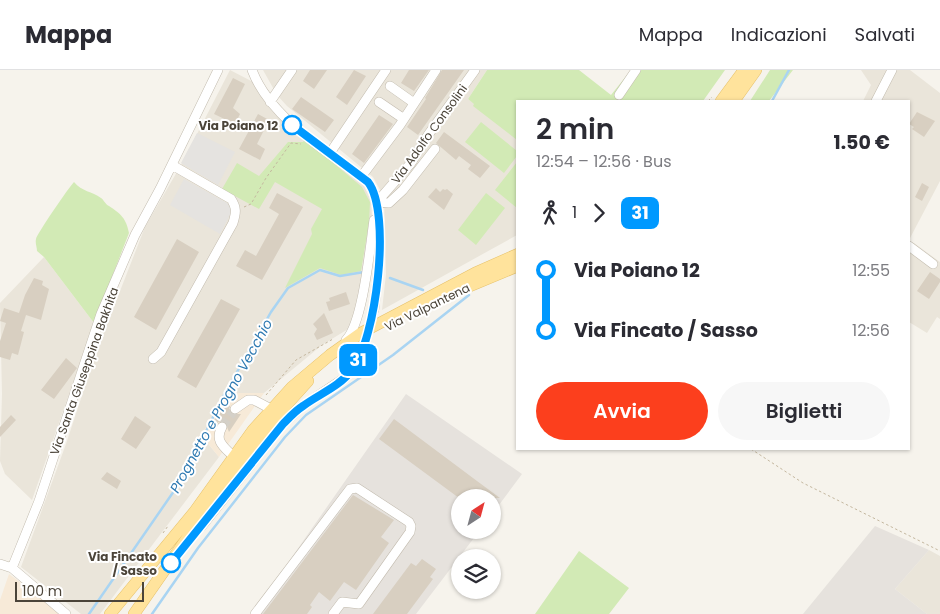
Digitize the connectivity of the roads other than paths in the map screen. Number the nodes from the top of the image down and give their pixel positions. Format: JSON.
{"nodes":[{"id":1,"x":218,"y":70,"type":"edge"},
{"id":2,"x":252,"y":70,"type":"edge"},
{"id":3,"x":292,"y":70,"type":"edge"},
{"id":4,"x":386,"y":70,"type":"edge"},
{"id":5,"x":436,"y":70,"type":"edge"},
{"id":6,"x":476,"y":70,"type":"edge"},
{"id":7,"x":636,"y":70,"type":"edge"},
{"id":8,"x":744,"y":70,"type":"edge"},
{"id":9,"x":756,"y":70,"type":"edge"},
{"id":10,"x":892,"y":70,"type":"edge"},
{"id":11,"x":390,"y":86,"type":"dead end"},
{"id":12,"x":619,"y":95,"type":"dead end"},
{"id":13,"x":722,"y":100,"type":"edge"},
{"id":14,"x":735,"y":100,"type":"edge"},
{"id":15,"x":877,"y":100,"type":"edge"},
{"id":16,"x":270,"y":102,"type":"junction"},
{"id":17,"x":379,"y":102,"type":"dead end"},
{"id":18,"x":414,"y":103,"type":"junction"},
{"id":19,"x":404,"y":119,"type":"junction"},
{"id":20,"x":435,"y":149,"type":"dead end"},
{"id":21,"x":330,"y":153,"type":"junction"},
{"id":22,"x":172,"y":165,"type":"junction"},
{"id":23,"x":361,"y":177,"type":"junction"},
{"id":24,"x":377,"y":202,"type":"junction"},
{"id":25,"x":910,"y":247,"type":"edge"},
{"id":26,"x":516,"y":255,"type":"edge"},
{"id":27,"x":933,"y":264,"type":"dead end"},
{"id":28,"x":516,"y":267,"type":"edge"},
{"id":29,"x":374,"y":310,"type":"tunnel mouth"},
{"id":30,"x":362,"y":354,"type":"tunnel mouth"},
{"id":31,"x":153,"y":360,"type":"dead end"},
{"id":32,"x":303,"y":377,"type":"junction"},
{"id":33,"x":235,"y":409,"type":"tunnel mouth"},
{"id":34,"x":271,"y":409,"type":"junction"},
{"id":35,"x":222,"y":427,"type":"tunnel mouth"},
{"id":36,"x":234,"y":457,"type":"junction"},
{"id":37,"x":177,"y":554,"type":"junction"},
{"id":38,"x":0,"y":564,"type":"edge"},
{"id":39,"x":12,"y":568,"type":"junction"},
{"id":40,"x":66,"y":614,"type":"edge"},
{"id":41,"x":110,"y":614,"type":"edge"},
{"id":42,"x":134,"y":614,"type":"edge"},
{"id":43,"x":255,"y":614,"type":"edge"},
{"id":44,"x":333,"y":614,"type":"edge"}],
"edges":[{"from":1,"to":22,"type":"street","name":"Via Santa Giuseppina Bakhita"},
{"from":2,"to":16,"type":"street"},
{"from":3,"to":16,"type":"street"},
{"from":4,"to":21,"type":"street"},
{"from":5,"to":18,"type":"street"},
{"from":6,"to":24,"type":"street","name":"Via Adolfo Consolini"},
{"from":7,"to":12,"type":"street"},
{"from":8,"to":13,"type":"main road"},
{"from":9,"to":14,"type":"main road"},
{"from":10,"to":15,"type":"street"},
{"from":11,"to":18,"type":"street"},
{"from":16,"to":21,"type":"street"},
{"from":17,"to":19,"type":"street"},
{"from":18,"to":19,"type":"street"},
{"from":19,"to":23,"type":"street"},
{"from":20,"to":24,"type":"street","name":"Via Adolfo Consolini"},
{"from":21,"to":23,"type":"street"},
{"from":22,"to":31,"type":"street"},
{"from":22,"to":39,"type":"street","name":"Via Santa Giuseppina Bakhita"},
{"from":23,"to":24,"type":"street"},
{"from":24,"to":29,"type":"street"},
{"from":24,"to":32,"type":"street"},
{"from":25,"to":27,"type":"street"},
{"from":26,"to":32,"type":"main road"},
{"from":28,"to":37,"type":"main road","name":"Via Valpantena"},
{"from":30,"to":37,"type":"street"},
{"from":32,"to":34,"type":"main road"},
{"from":33,"to":34,"type":"street"},
{"from":34,"to":36,"type":"main road"},
{"from":35,"to":36,"type":"street"},
{"from":36,"to":41,"type":"main road"},
{"from":37,"to":42,"type":"main road","name":"Via Valpantena"},
{"from":38,"to":39,"type":"street"},
{"from":39,"to":40,"type":"street"},
{"from":43,"to":44,"type":"street"}]}
